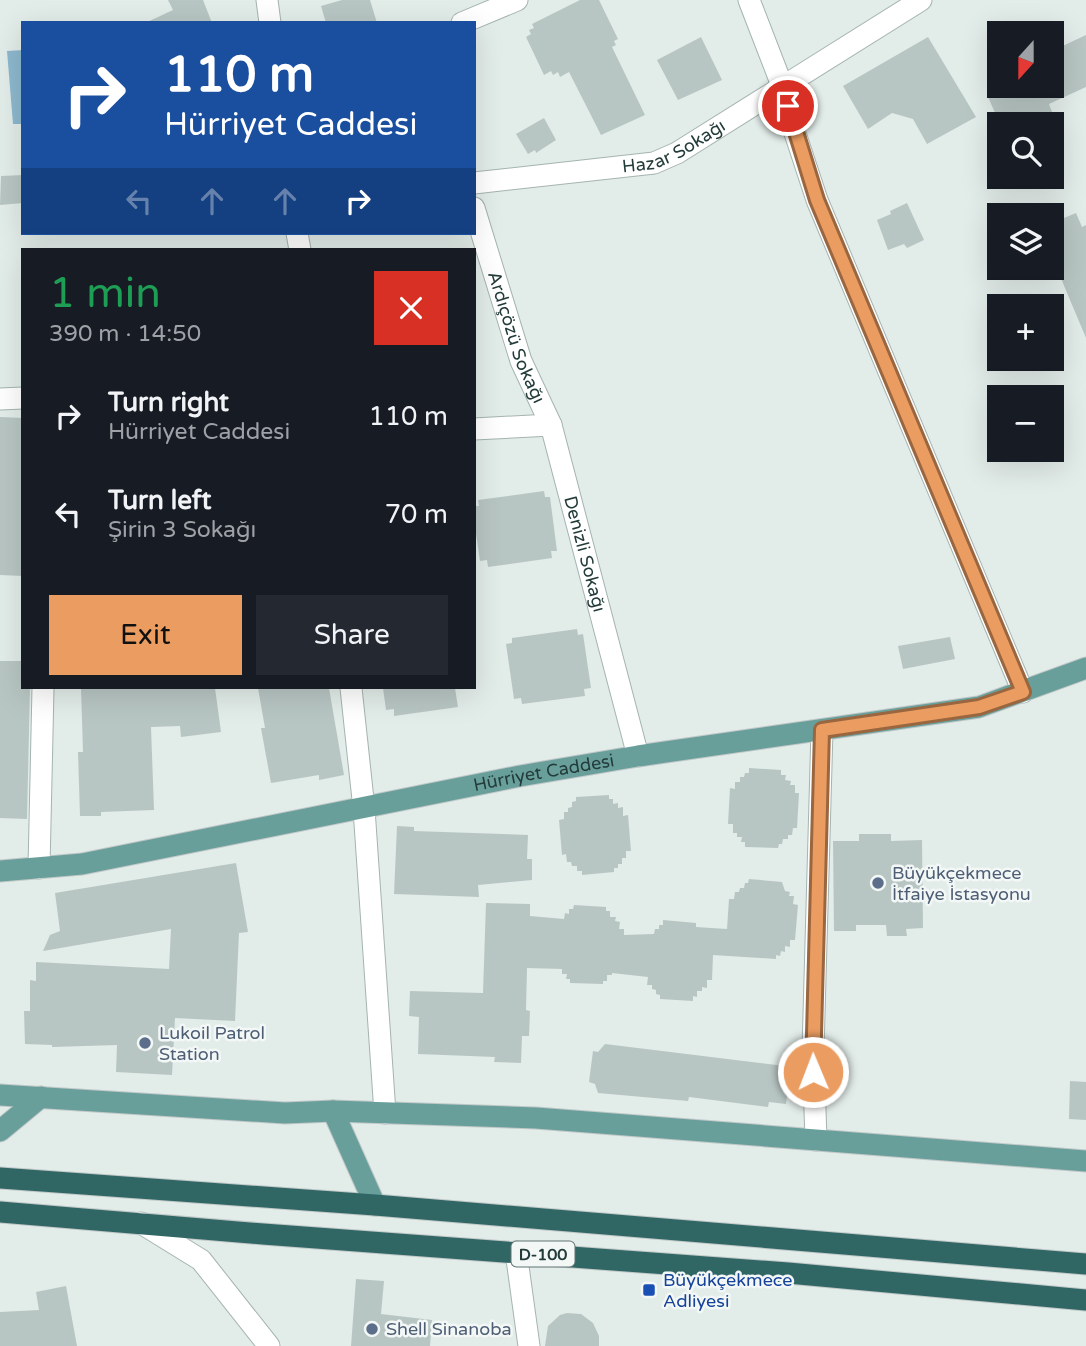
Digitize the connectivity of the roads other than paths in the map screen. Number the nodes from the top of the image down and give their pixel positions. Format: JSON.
{"nodes":[{"id":1,"x":267,"y":0,"type":"edge"},
{"id":2,"x":517,"y":0,"type":"edge"},
{"id":3,"x":749,"y":0,"type":"edge"},
{"id":4,"x":921,"y":0,"type":"edge"},
{"id":5,"x":270,"y":21,"type":"edge"},
{"id":6,"x":467,"y":21,"type":"edge"},
{"id":7,"x":783,"y":88,"type":"junction"},
{"id":8,"x":476,"y":183,"type":"edge"},
{"id":9,"x":476,"y":215,"type":"edge"},
{"id":10,"x":21,"y":398,"type":"edge"},
{"id":11,"x":0,"y":399,"type":"edge"},
{"id":12,"x":551,"y":425,"type":"junction"},
{"id":13,"x":476,"y":429,"type":"edge"},
{"id":14,"x":1086,"y":668,"type":"edge"},
{"id":15,"x":43,"y":689,"type":"edge"},
{"id":16,"x":351,"y":689,"type":"edge"},
{"id":17,"x":1023,"y":692,"type":"junction"},
{"id":18,"x":822,"y":730,"type":"junction"},
{"id":19,"x":638,"y":756,"type":"junction"},
{"id":20,"x":364,"y":809,"type":"junction"},
{"id":21,"x":39,"y":867,"type":"junction"},
{"id":22,"x":0,"y":871,"type":"edge"},
{"id":23,"x":0,"y":1095,"type":"edge"},
{"id":24,"x":41,"y":1097,"type":"junction"},
{"id":25,"x":333,"y":1111,"type":"junction"},
{"id":26,"x":385,"y":1113,"type":"junction"},
{"id":27,"x":0,"y":1131,"type":"edge"},
{"id":28,"x":816,"y":1140,"type":"junction"},
{"id":29,"x":1086,"y":1161,"type":"edge"},
{"id":30,"x":0,"y":1178,"type":"edge"},
{"id":31,"x":375,"y":1205,"type":"junction"},
{"id":32,"x":0,"y":1212,"type":"edge"},
{"id":33,"x":141,"y":1223,"type":"junction"},
{"id":34,"x":516,"y":1252,"type":"junction"},
{"id":35,"x":1086,"y":1264,"type":"edge"},
{"id":36,"x":1086,"y":1300,"type":"edge"},
{"id":37,"x":269,"y":1346,"type":"edge"},
{"id":38,"x":529,"y":1346,"type":"edge"}],
"edges":[{"from":1,"to":5,"type":"street"},
{"from":2,"to":6,"type":"street"},
{"from":3,"to":7,"type":"street"},
{"from":4,"to":7,"type":"street","name":"Hazar Sokağı"},
{"from":7,"to":8,"type":"street","name":"Hazar Sokağı"},
{"from":7,"to":17,"type":"street"},
{"from":9,"to":12,"type":"street","name":"Ardıçözü Sokağı"},
{"from":10,"to":11,"type":"street"},
{"from":12,"to":13,"type":"street"},
{"from":12,"to":19,"type":"street","name":"Denizli Sokağı"},
{"from":14,"to":17,"type":"main road","name":"Hürriyet Caddesi"},
{"from":15,"to":21,"type":"street"},
{"from":16,"to":20,"type":"street"},
{"from":17,"to":18,"type":"main road","name":"Hürriyet Caddesi"},
{"from":18,"to":19,"type":"main road","name":"Hürriyet Caddesi"},
{"from":18,"to":28,"type":"street"},
{"from":19,"to":20,"type":"main road","name":"Hürriyet Caddesi"},
{"from":20,"to":21,"type":"main road","name":"Hürriyet Caddesi"},
{"from":20,"to":26,"type":"street"},
{"from":21,"to":22,"type":"main road","name":"Hürriyet Caddesi"},
{"from":23,"to":24,"type":"main road"},
{"from":24,"to":25,"type":"main road"},
{"from":24,"to":27,"type":"main road"},
{"from":25,"to":26,"type":"main road"},
{"from":25,"to":31,"type":"main road"},
{"from":26,"to":28,"type":"main road"},
{"from":28,"to":29,"type":"main road"},
{"from":30,"to":31,"type":"highway","number":"D-100"},
{"from":31,"to":35,"type":"highway","number":"D-100"},
{"from":32,"to":33,"type":"highway","number":"D-100"},
{"from":33,"to":34,"type":"highway","number":"D-100"},
{"from":33,"to":37,"type":"street"},
{"from":34,"to":36,"type":"highway","number":"D-100"},
{"from":34,"to":38,"type":"street"}]}
